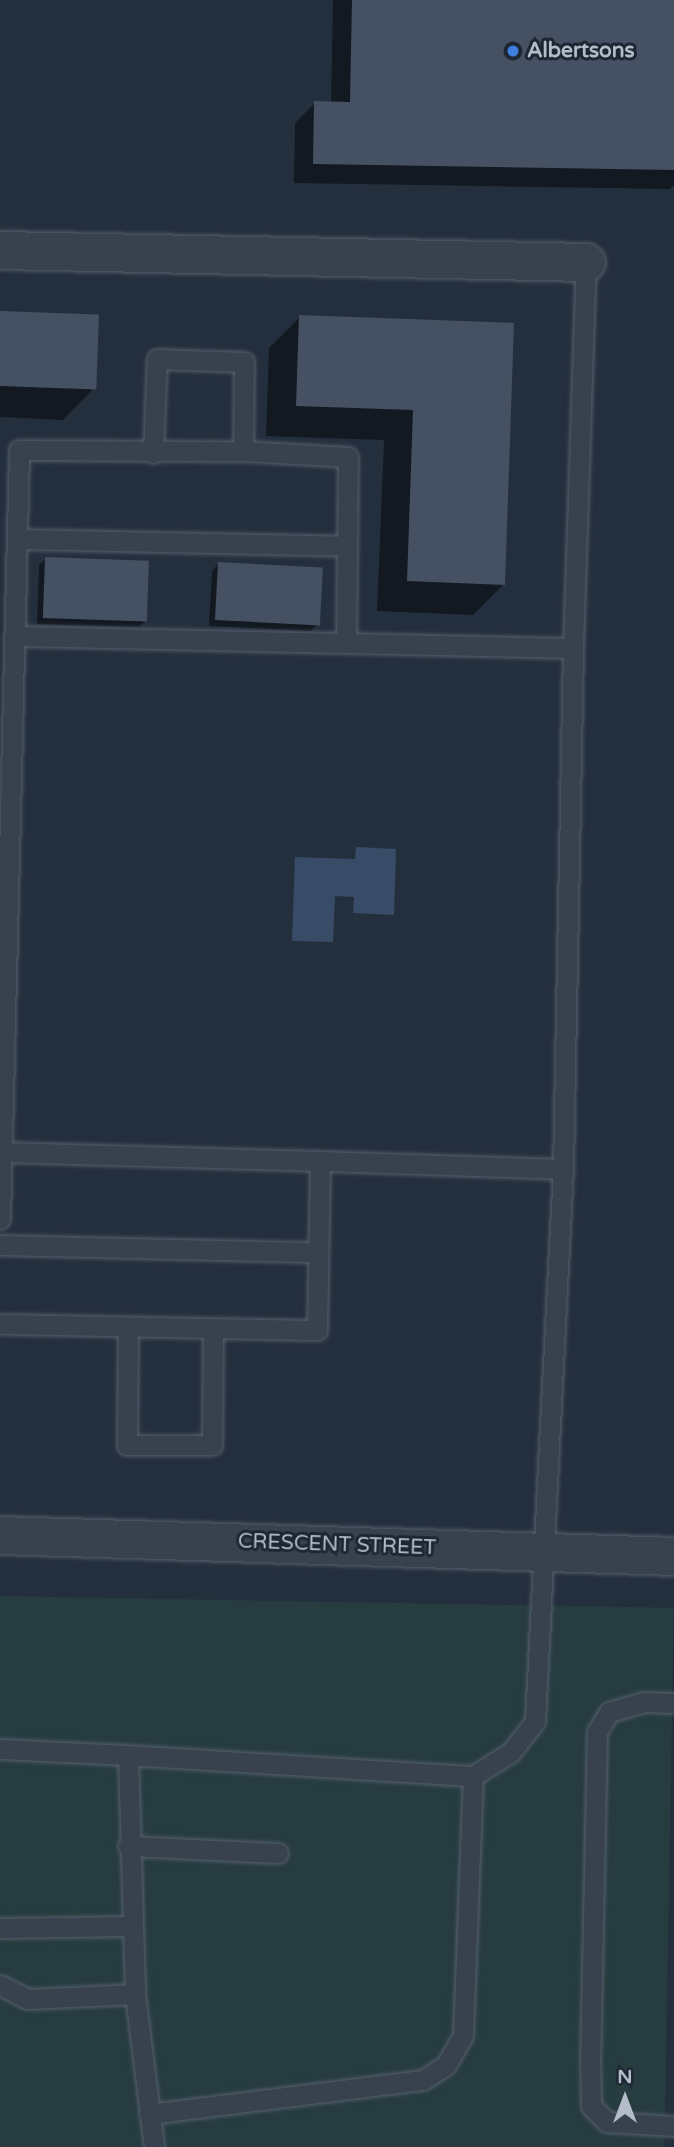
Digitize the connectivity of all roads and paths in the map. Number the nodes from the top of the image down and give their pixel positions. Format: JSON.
{"nodes":[{"id":1,"x":0,"y":250,"type":"edge"},
{"id":2,"x":586,"y":262,"type":"joint"},
{"id":3,"x":243,"y":451,"type":"junction"},
{"id":4,"x":153,"y":453,"type":"junction"},
{"id":5,"x":16,"y":539,"type":"junction"},
{"id":6,"x":346,"y":546,"type":"junction"},
{"id":7,"x":14,"y":636,"type":"junction"},
{"id":8,"x":346,"y":643,"type":"junction"},
{"id":9,"x":573,"y":649,"type":"junction"},
{"id":10,"x":4,"y":862,"type":"edge"},
{"id":11,"x":4,"y":912,"type":"edge"},
{"id":12,"x":2,"y":1152,"type":"edge"},
{"id":13,"x":320,"y":1161,"type":"junction"},
{"id":14,"x":563,"y":1168,"type":"junction"},
{"id":15,"x":0,"y":1219,"type":"edge"},
{"id":16,"x":0,"y":1245,"type":"edge"},
{"id":17,"x":318,"y":1252,"type":"junction"},
{"id":18,"x":0,"y":1324,"type":"edge"},
{"id":19,"x":128,"y":1329,"type":"junction"},
{"id":20,"x":213,"y":1330,"type":"junction"},
{"id":21,"x":0,"y":1535,"type":"edge"},
{"id":22,"x":542,"y":1552,"type":"junction"},
{"id":23,"x":674,"y":1556,"type":"edge"},
{"id":24,"x":674,"y":1703,"type":"edge"},
{"id":25,"x":0,"y":1749,"type":"edge"},
{"id":26,"x":128,"y":1755,"type":"junction"},
{"id":27,"x":473,"y":1776,"type":"junction"},
{"id":28,"x":128,"y":1846,"type":"junction"},
{"id":29,"x":278,"y":1853,"type":"dead end"},
{"id":30,"x":130,"y":1926,"type":"junction"},
{"id":31,"x":0,"y":1928,"type":"edge"},
{"id":32,"x":0,"y":1985,"type":"edge"},
{"id":33,"x":135,"y":1994,"type":"junction"},
{"id":34,"x":149,"y":2114,"type":"junction"},
{"id":35,"x":674,"y":2126,"type":"edge"},
{"id":36,"x":154,"y":2147,"type":"edge"}],
"edges":[{"from":1,"to":2,"type":"street"},
{"from":2,"to":9,"type":"lane"},
{"from":3,"to":4,"type":"lane"},
{"from":3,"to":4,"type":"lane"},
{"from":3,"to":6,"type":"lane"},
{"from":4,"to":5,"type":"lane"},
{"from":5,"to":6,"type":"lane"},
{"from":5,"to":7,"type":"lane"},
{"from":6,"to":8,"type":"lane"},
{"from":7,"to":8,"type":"lane"},
{"from":7,"to":10,"type":"lane"},
{"from":8,"to":9,"type":"lane"},
{"from":9,"to":14,"type":"lane"},
{"from":10,"to":11,"type":"lane"},
{"from":11,"to":12,"type":"lane"},
{"from":12,"to":13,"type":"lane"},
{"from":12,"to":15,"type":"lane"},
{"from":13,"to":14,"type":"lane"},
{"from":13,"to":17,"type":"lane"},
{"from":14,"to":22,"type":"lane"},
{"from":16,"to":17,"type":"lane"},
{"from":17,"to":20,"type":"lane"},
{"from":18,"to":19,"type":"lane"},
{"from":19,"to":20,"type":"lane"},
{"from":19,"to":20,"type":"lane"},
{"from":21,"to":22,"type":"street","name":"CRESCENT STREET"},
{"from":22,"to":23,"type":"street","name":"CRESCENT STREET"},
{"from":22,"to":27,"type":"lane"},
{"from":24,"to":35,"type":"lane"},
{"from":25,"to":26,"type":"lane"},
{"from":26,"to":27,"type":"lane"},
{"from":26,"to":28,"type":"lane"},
{"from":27,"to":34,"type":"lane"},
{"from":28,"to":29,"type":"lane"},
{"from":28,"to":30,"type":"lane"},
{"from":30,"to":31,"type":"lane"},
{"from":30,"to":33,"type":"lane"},
{"from":32,"to":33,"type":"lane"},
{"from":33,"to":34,"type":"lane"},
{"from":34,"to":36,"type":"lane"}]}
